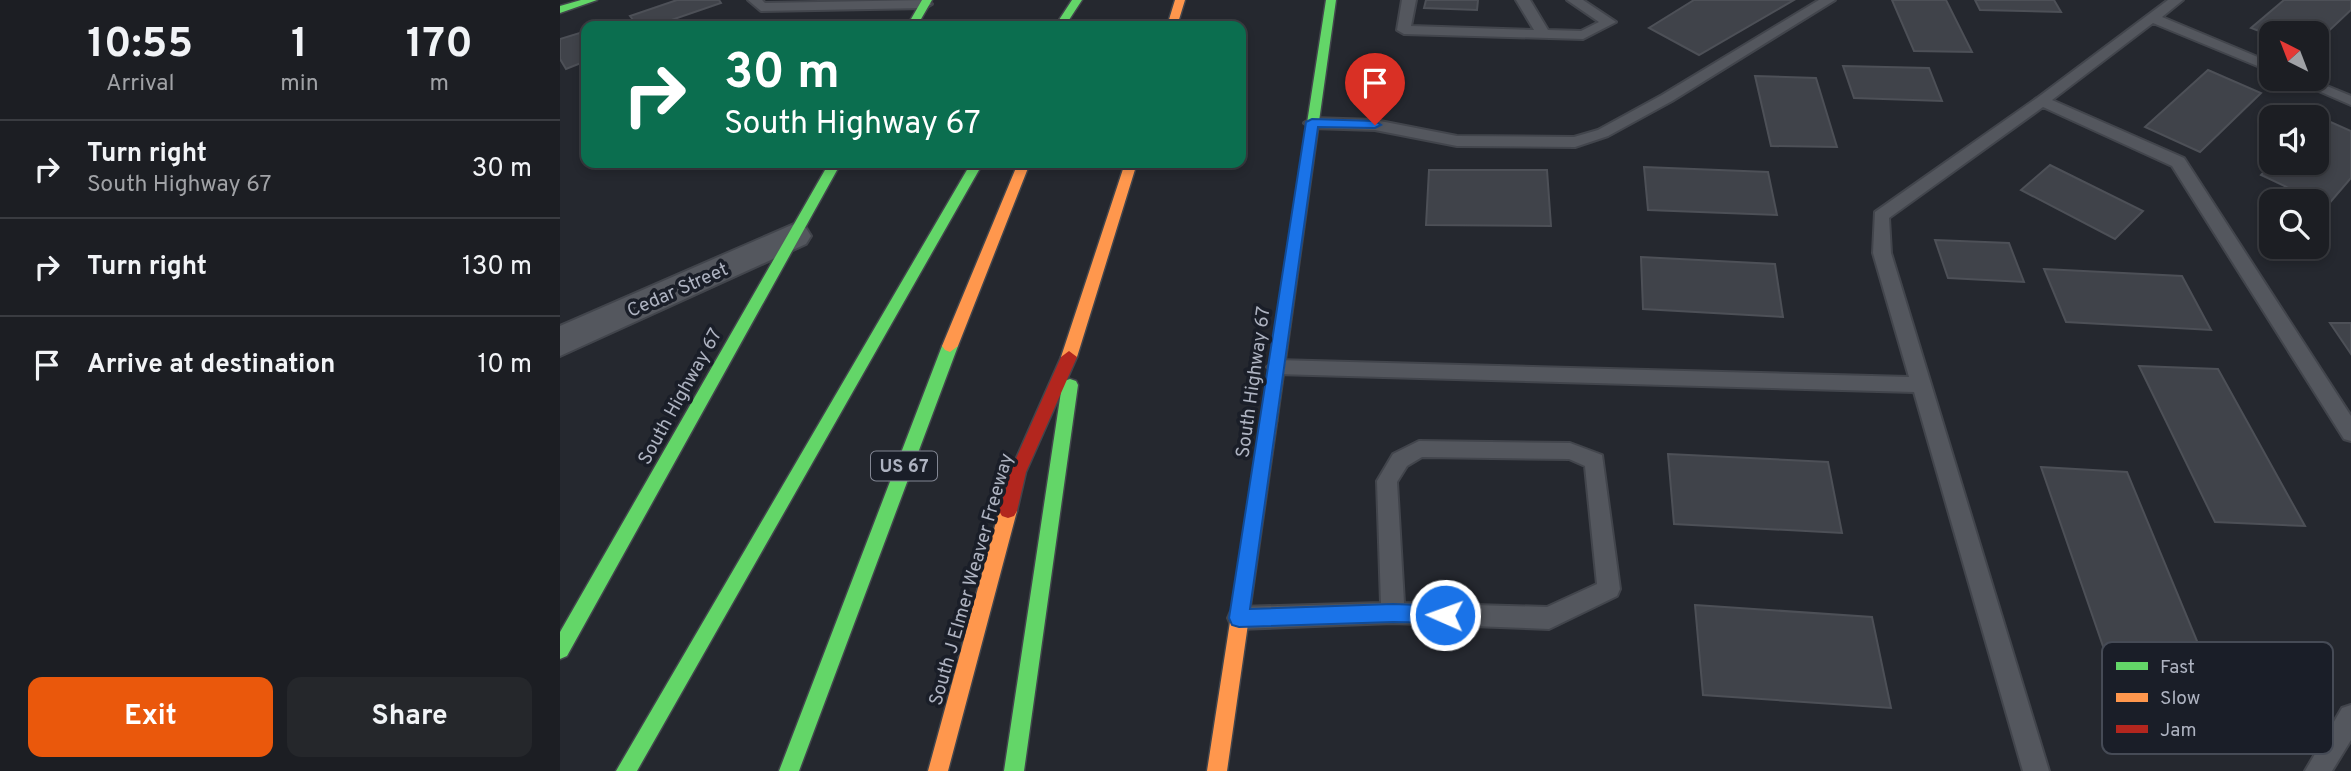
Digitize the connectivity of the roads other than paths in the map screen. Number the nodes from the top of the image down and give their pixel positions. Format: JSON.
{"nodes":[{"id":1,"x":592,"y":0,"type":"edge"},
{"id":2,"x":755,"y":0,"type":"edge"},
{"id":3,"x":1077,"y":0,"type":"edge"},
{"id":4,"x":1089,"y":0,"type":"edge"},
{"id":5,"x":1180,"y":0,"type":"edge"},
{"id":6,"x":1331,"y":0,"type":"edge"},
{"id":7,"x":1409,"y":0,"type":"edge"},
{"id":8,"x":1523,"y":0,"type":"edge"},
{"id":9,"x":1574,"y":0,"type":"edge"},
{"id":10,"x":1828,"y":0,"type":"edge"},
{"id":11,"x":2176,"y":0,"type":"edge"},
{"id":12,"x":926,"y":2,"type":"edge"},
{"id":13,"x":560,"y":10,"type":"edge"},
{"id":14,"x":2152,"y":18,"type":"junction"},
{"id":15,"x":915,"y":21,"type":"edge"},
{"id":16,"x":1063,"y":21,"type":"edge"},
{"id":17,"x":1080,"y":21,"type":"edge"},
{"id":18,"x":1174,"y":21,"type":"edge"},
{"id":19,"x":1544,"y":34,"type":"junction"},
{"id":20,"x":2259,"y":63,"type":"edge"},
{"id":21,"x":2327,"y":91,"type":"edge"},
{"id":22,"x":2042,"y":101,"type":"junction"},
{"id":23,"x":2351,"y":101,"type":"edge"},
{"id":24,"x":1312,"y":122,"type":"junction"},
{"id":25,"x":832,"y":168,"type":"edge"},
{"id":26,"x":973,"y":168,"type":"edge"},
{"id":27,"x":1022,"y":168,"type":"edge"},
{"id":28,"x":1129,"y":168,"type":"edge"},
{"id":29,"x":794,"y":236,"type":"junction"},
{"id":30,"x":560,"y":342,"type":"edge"},
{"id":31,"x":1075,"y":344,"type":"junction"},
{"id":32,"x":1276,"y":367,"type":"junction"},
{"id":33,"x":1922,"y":385,"type":"junction"},
{"id":34,"x":2351,"y":433,"type":"edge"},
{"id":35,"x":1393,"y":613,"type":"junction"},
{"id":36,"x":1239,"y":618,"type":"junction"},
{"id":37,"x":560,"y":650,"type":"edge"},
{"id":38,"x":2351,"y":717,"type":"edge"},
{"id":39,"x":2333,"y":746,"type":"edge"},
{"id":40,"x":2328,"y":754,"type":"edge"},
{"id":41,"x":626,"y":771,"type":"edge"},
{"id":42,"x":789,"y":771,"type":"edge"},
{"id":43,"x":938,"y":771,"type":"edge"},
{"id":44,"x":1014,"y":771,"type":"edge"},
{"id":45,"x":1217,"y":771,"type":"edge"},
{"id":46,"x":2036,"y":771,"type":"edge"},
{"id":47,"x":2318,"y":771,"type":"edge"}],
"edges":[{"from":1,"to":13,"type":"main road"},
{"from":2,"to":12,"type":"lane"},
{"from":3,"to":16,"type":"main road"},
{"from":4,"to":17,"type":"main road"},
{"from":5,"to":18,"type":"main road"},
{"from":6,"to":24,"type":"main road","name":"South Highway 67"},
{"from":7,"to":19,"type":"lane"},
{"from":8,"to":19,"type":"lane"},
{"from":9,"to":19,"type":"lane"},
{"from":10,"to":24,"type":"lane"},
{"from":11,"to":14,"type":"lane"},
{"from":12,"to":15,"type":"main road"},
{"from":14,"to":20,"type":"lane"},
{"from":14,"to":22,"type":"lane"},
{"from":21,"to":23,"type":"lane"},
{"from":22,"to":33,"type":"lane"},
{"from":22,"to":34,"type":"lane"},
{"from":24,"to":32,"type":"main road","name":"South Highway 67"},
{"from":25,"to":29,"type":"main road","name":"South Highway 67"},
{"from":26,"to":41,"type":"main road"},
{"from":27,"to":42,"type":"main road","number":"US 67"},
{"from":28,"to":31,"type":"main road","name":"South J Elmer Weaver Freeway"},
{"from":29,"to":30,"type":"street","name":"Cedar Street"},
{"from":29,"to":37,"type":"main road","name":"South Highway 67"},
{"from":31,"to":43,"type":"main road","name":"South J Elmer Weaver Freeway"},
{"from":31,"to":44,"type":"main road"},
{"from":32,"to":33,"type":"lane"},
{"from":32,"to":36,"type":"main road","name":"South Highway 67"},
{"from":33,"to":46,"type":"lane"},
{"from":35,"to":35,"type":"lane"},
{"from":35,"to":36,"type":"lane"},
{"from":36,"to":45,"type":"main road","name":"South Highway 67"},
{"from":38,"to":39,"type":"lane"},
{"from":40,"to":47,"type":"lane"}]}
